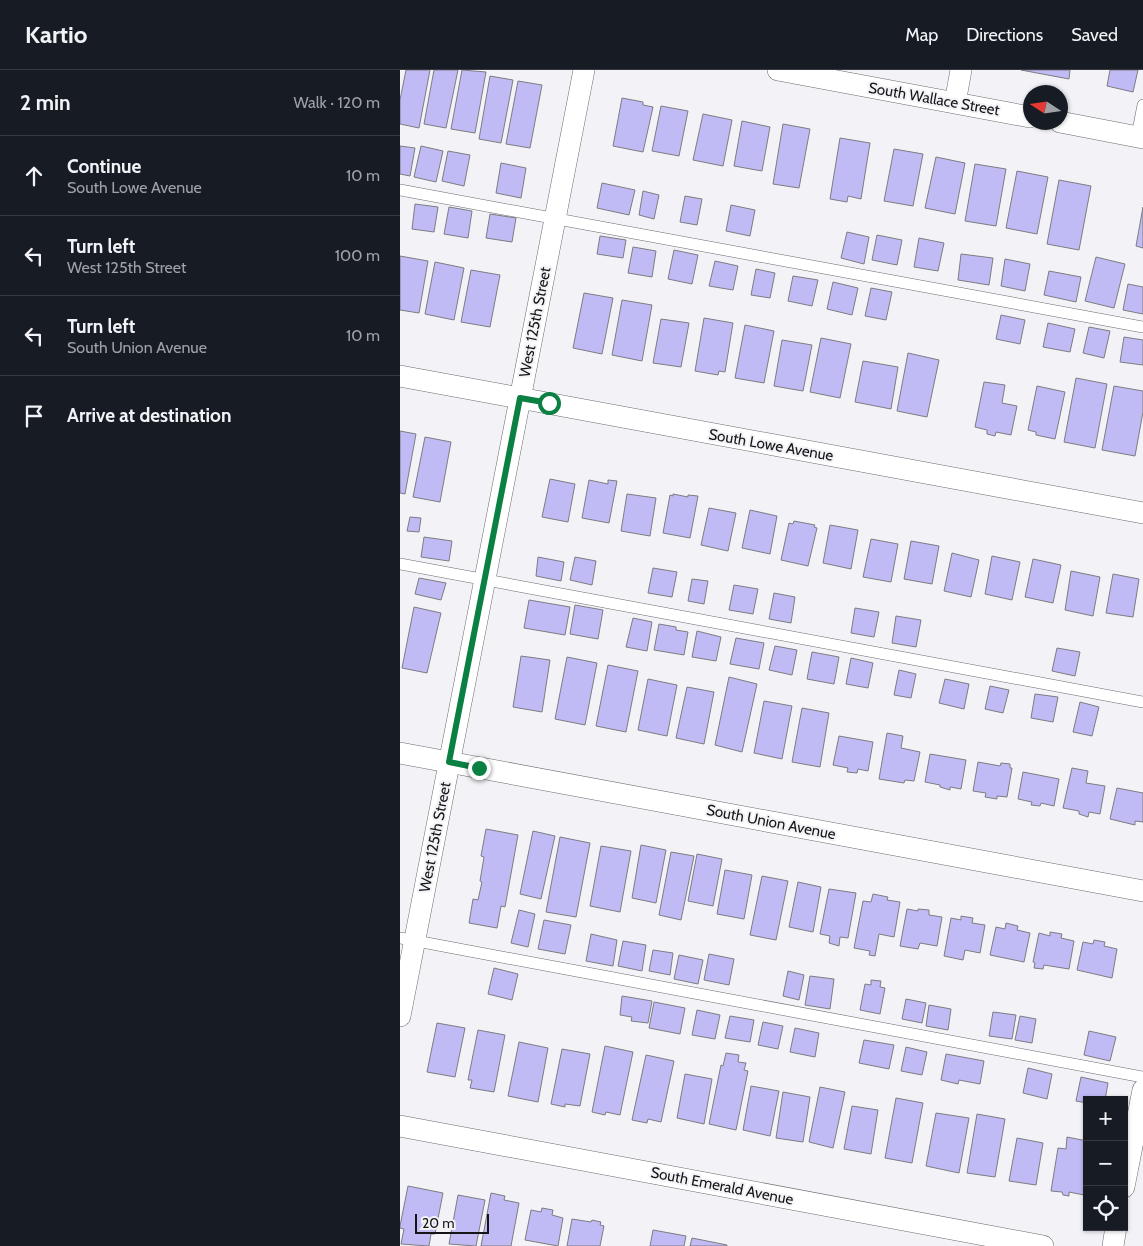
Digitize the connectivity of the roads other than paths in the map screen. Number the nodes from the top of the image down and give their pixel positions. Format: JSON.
{"nodes":[{"id":1,"x":584,"y":70,"type":"edge"},
{"id":2,"x":778,"y":70,"type":"edge"},
{"id":3,"x":961,"y":70,"type":"edge"},
{"id":4,"x":955,"y":103,"type":"junction"},
{"id":5,"x":1143,"y":105,"type":"edge"},
{"id":6,"x":1023,"y":116,"type":"edge"},
{"id":7,"x":1068,"y":124,"type":"edge"},
{"id":8,"x":1140,"y":137,"type":"edge"},
{"id":9,"x":400,"y":190,"type":"edge"},
{"id":10,"x":555,"y":218,"type":"junction"},
{"id":11,"x":1143,"y":327,"type":"edge"},
{"id":12,"x":400,"y":376,"type":"edge"},
{"id":13,"x":520,"y":398,"type":"junction"},
{"id":14,"x":1143,"y":513,"type":"edge"},
{"id":15,"x":400,"y":564,"type":"edge"},
{"id":16,"x":485,"y":579,"type":"junction"},
{"id":17,"x":1143,"y":702,"type":"edge"},
{"id":18,"x":400,"y":753,"type":"edge"},
{"id":19,"x":449,"y":762,"type":"junction"},
{"id":20,"x":1143,"y":892,"type":"edge"},
{"id":21,"x":407,"y":940,"type":"edge"},
{"id":22,"x":400,"y":1016,"type":"edge"},
{"id":23,"x":1143,"y":1077,"type":"edge"},
{"id":24,"x":1143,"y":1090,"type":"edge"},
{"id":25,"x":400,"y":1126,"type":"edge"},
{"id":26,"x":1124,"y":1186,"type":"edge"},
{"id":27,"x":1115,"y":1231,"type":"edge"},
{"id":28,"x":1043,"y":1246,"type":"edge"},
{"id":29,"x":1113,"y":1246,"type":"edge"}],
"edges":[{"from":1,"to":10,"type":"street","name":"West 125th Street"},
{"from":2,"to":4,"type":"street","name":"South Wallace Street"},
{"from":3,"to":4,"type":"street"},
{"from":4,"to":6,"type":"street","name":"South Wallace Street"},
{"from":5,"to":8,"type":"lane"},
{"from":7,"to":8,"type":"street"},
{"from":9,"to":10,"type":"lane"},
{"from":10,"to":11,"type":"lane"},
{"from":10,"to":13,"type":"street","name":"West 125th Street"},
{"from":12,"to":13,"type":"street","name":"South Lowe Avenue"},
{"from":13,"to":14,"type":"street","name":"South Lowe Avenue"},
{"from":13,"to":16,"type":"street","name":"West 125th Street"},
{"from":15,"to":16,"type":"lane"},
{"from":16,"to":17,"type":"lane"},
{"from":16,"to":19,"type":"street","name":"West 125th Street"},
{"from":18,"to":19,"type":"street","name":"South Union Avenue"},
{"from":19,"to":20,"type":"street","name":"South Union Avenue"},
{"from":19,"to":21,"type":"street","name":"West 125th Street"},
{"from":21,"to":22,"type":"street","name":"West 125th Street"},
{"from":21,"to":23,"type":"lane"},
{"from":24,"to":26,"type":"street"},
{"from":25,"to":28,"type":"street","name":"South Emerald Avenue"},
{"from":27,"to":29,"type":"street"}]}
